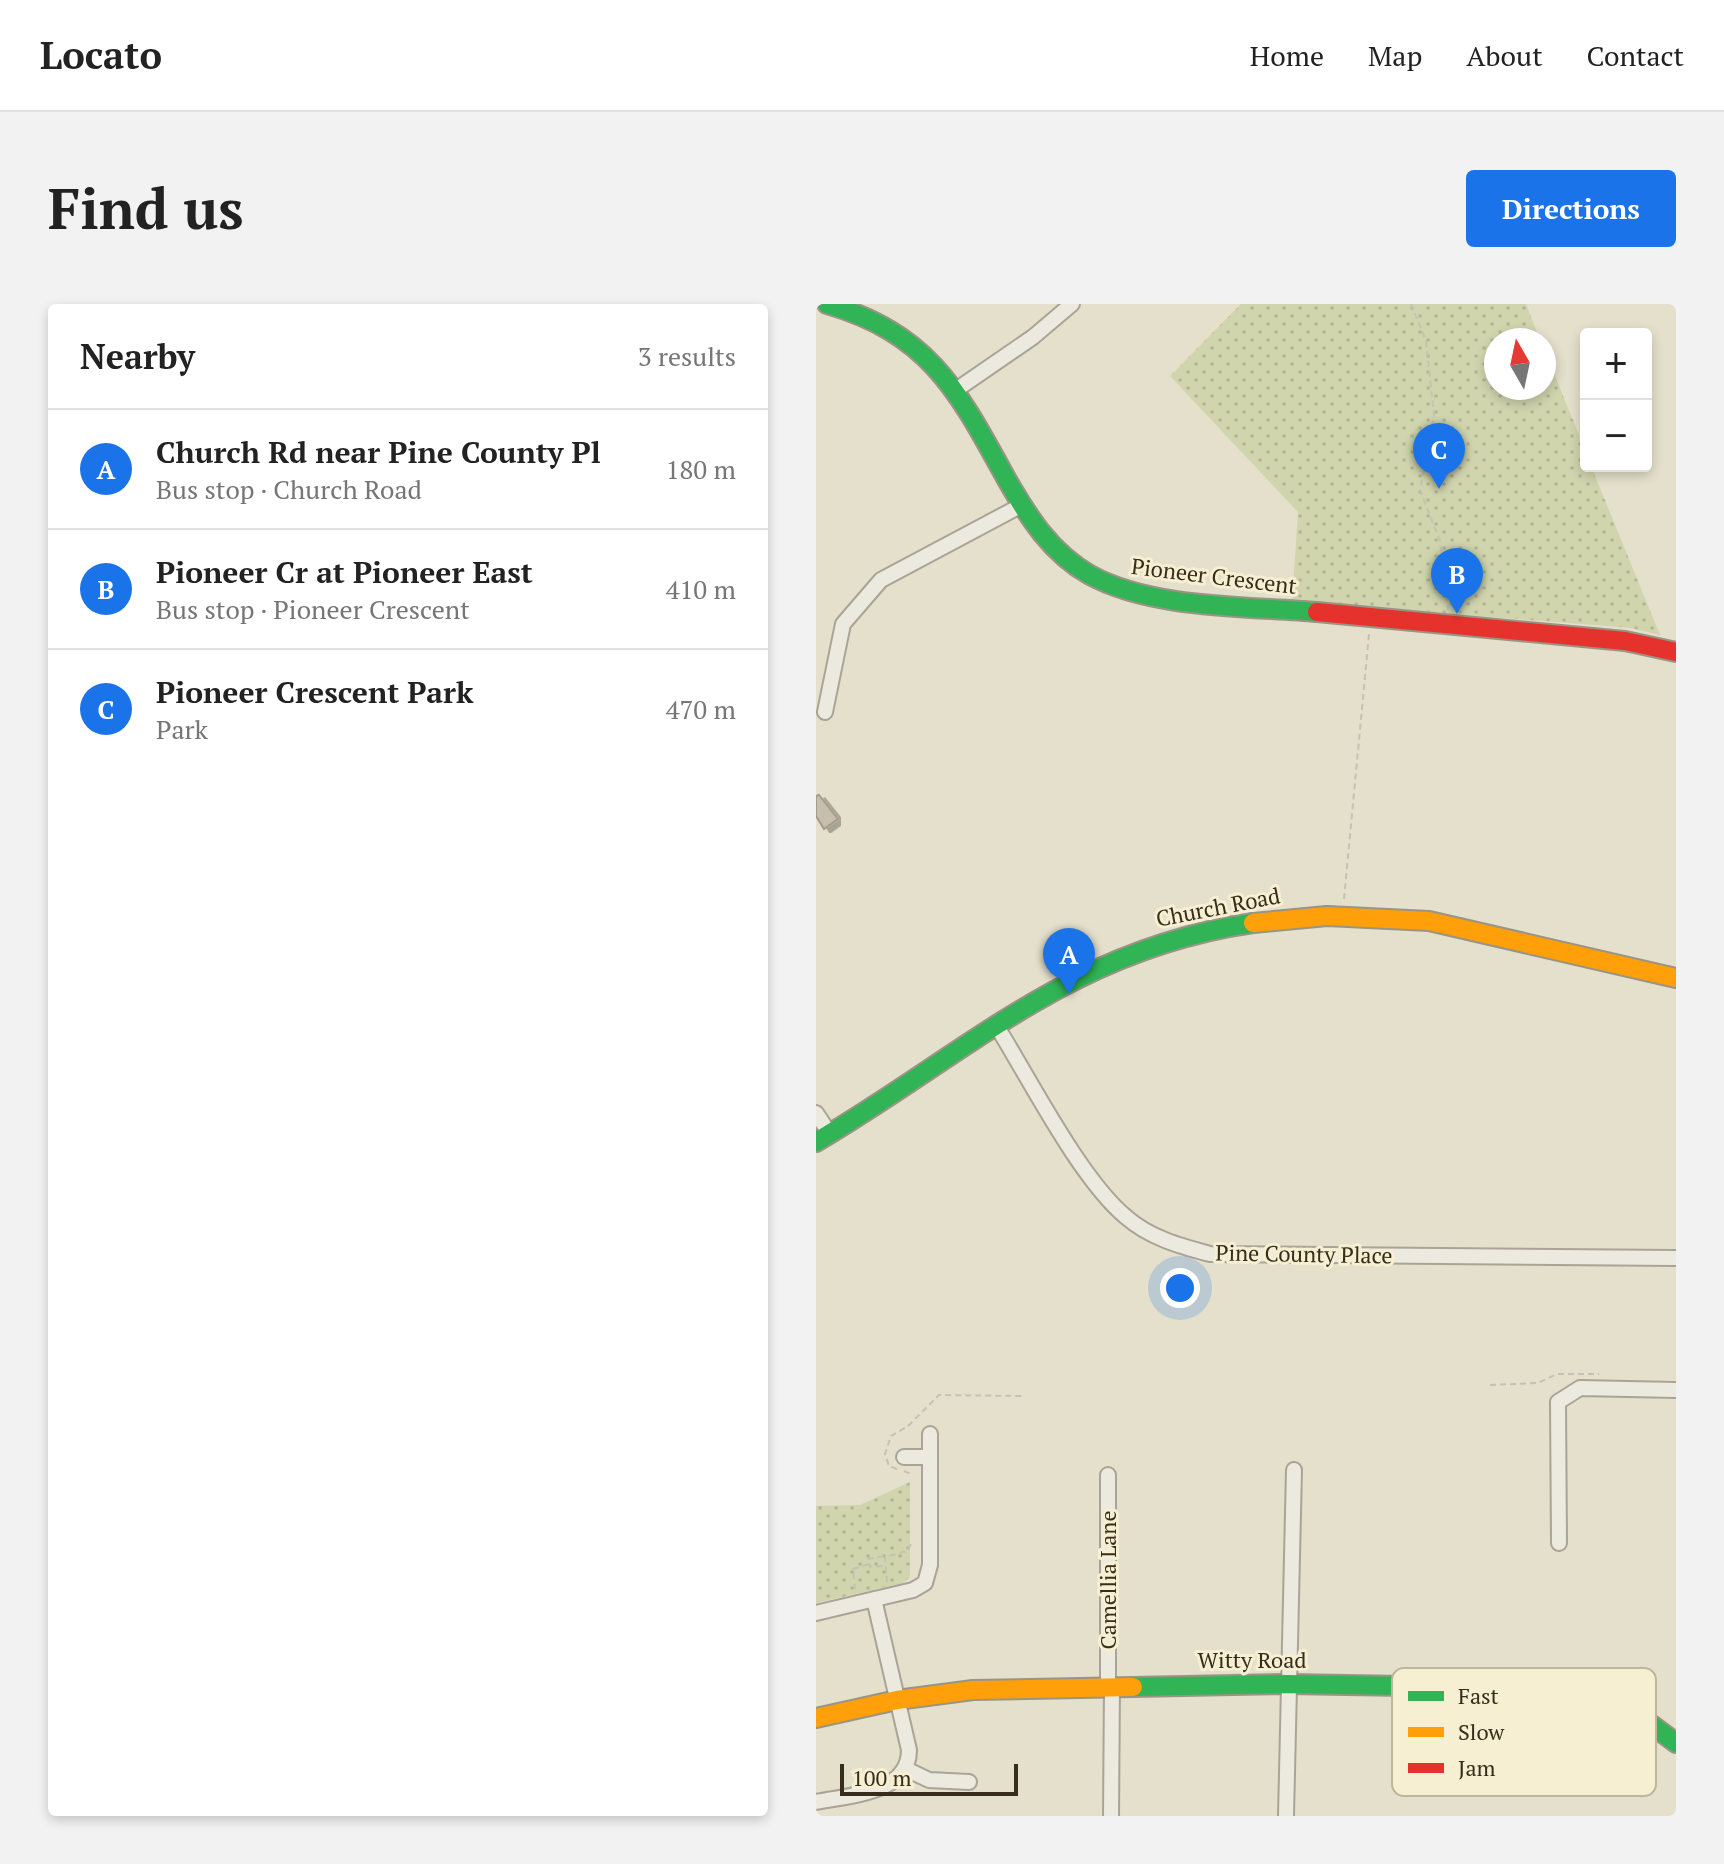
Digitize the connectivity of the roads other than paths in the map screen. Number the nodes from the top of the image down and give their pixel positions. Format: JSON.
{"nodes":[{"id":1,"x":827,"y":304,"type":"edge"},
{"id":2,"x":1072,"y":304,"type":"edge"},
{"id":3,"x":956,"y":390,"type":"junction"},
{"id":4,"x":1022,"y":505,"type":"junction"},
{"id":5,"x":1676,"y":652,"type":"edge"},
{"id":6,"x":825,"y":712,"type":"dead end"},
{"id":7,"x":1676,"y":978,"type":"edge"},
{"id":8,"x":996,"y":1025,"type":"junction"},
{"id":9,"x":816,"y":1113,"type":"edge"},
{"id":10,"x":823,"y":1138,"type":"edge"},
{"id":11,"x":1676,"y":1258,"type":"edge"},
{"id":12,"x":1676,"y":1390,"type":"edge"},
{"id":13,"x":930,"y":1434,"type":"dead end"},
{"id":14,"x":904,"y":1457,"type":"dead end"},
{"id":15,"x":930,"y":1457,"type":"junction"},
{"id":16,"x":1294,"y":1470,"type":"dead end"},
{"id":17,"x":1108,"y":1475,"type":"dead end"},
{"id":18,"x":1559,"y":1543,"type":"dead end"},
{"id":19,"x":874,"y":1599,"type":"junction"},
{"id":20,"x":816,"y":1613,"type":"edge"},
{"id":21,"x":1287,"y":1684,"type":"junction"},
{"id":22,"x":1110,"y":1685,"type":"junction"},
{"id":23,"x":1392,"y":1686,"type":"edge"},
{"id":24,"x":897,"y":1700,"type":"junction"},
{"id":25,"x":816,"y":1718,"type":"edge"},
{"id":26,"x":1656,"y":1728,"type":"edge"},
{"id":27,"x":1676,"y":1743,"type":"edge"},
{"id":28,"x":906,"y":1769,"type":"junction"},
{"id":29,"x":969,"y":1782,"type":"dead end"},
{"id":30,"x":816,"y":1802,"type":"edge"},
{"id":31,"x":1111,"y":1816,"type":"edge"},
{"id":32,"x":1286,"y":1816,"type":"edge"}],
"edges":[{"from":1,"to":3,"type":"street","name":"Pioneer Crescent"},
{"from":2,"to":3,"type":"street"},
{"from":3,"to":4,"type":"street","name":"Pioneer Crescent"},
{"from":4,"to":5,"type":"street","name":"Pioneer Crescent"},
{"from":4,"to":6,"type":"street"},
{"from":7,"to":8,"type":"street","name":"Church Road"},
{"from":8,"to":10,"type":"street","name":"Church Road"},
{"from":8,"to":11,"type":"street","name":"Pine County Place"},
{"from":9,"to":10,"type":"street"},
{"from":12,"to":18,"type":"street"},
{"from":13,"to":15,"type":"street"},
{"from":14,"to":15,"type":"street"},
{"from":15,"to":19,"type":"street"},
{"from":16,"to":21,"type":"street"},
{"from":17,"to":22,"type":"street","name":"Camellia Lane"},
{"from":19,"to":20,"type":"street"},
{"from":19,"to":24,"type":"street"},
{"from":21,"to":22,"type":"street","name":"Witty Road"},
{"from":21,"to":23,"type":"street","name":"Witty Road"},
{"from":21,"to":32,"type":"street"},
{"from":22,"to":24,"type":"street","name":"Witty Road"},
{"from":22,"to":31,"type":"street","name":"Camellia Lane"},
{"from":24,"to":25,"type":"street","name":"Witty Road"},
{"from":24,"to":28,"type":"street"},
{"from":26,"to":27,"type":"street","name":"Witty Road"},
{"from":28,"to":29,"type":"street"},
{"from":28,"to":30,"type":"street"}]}
